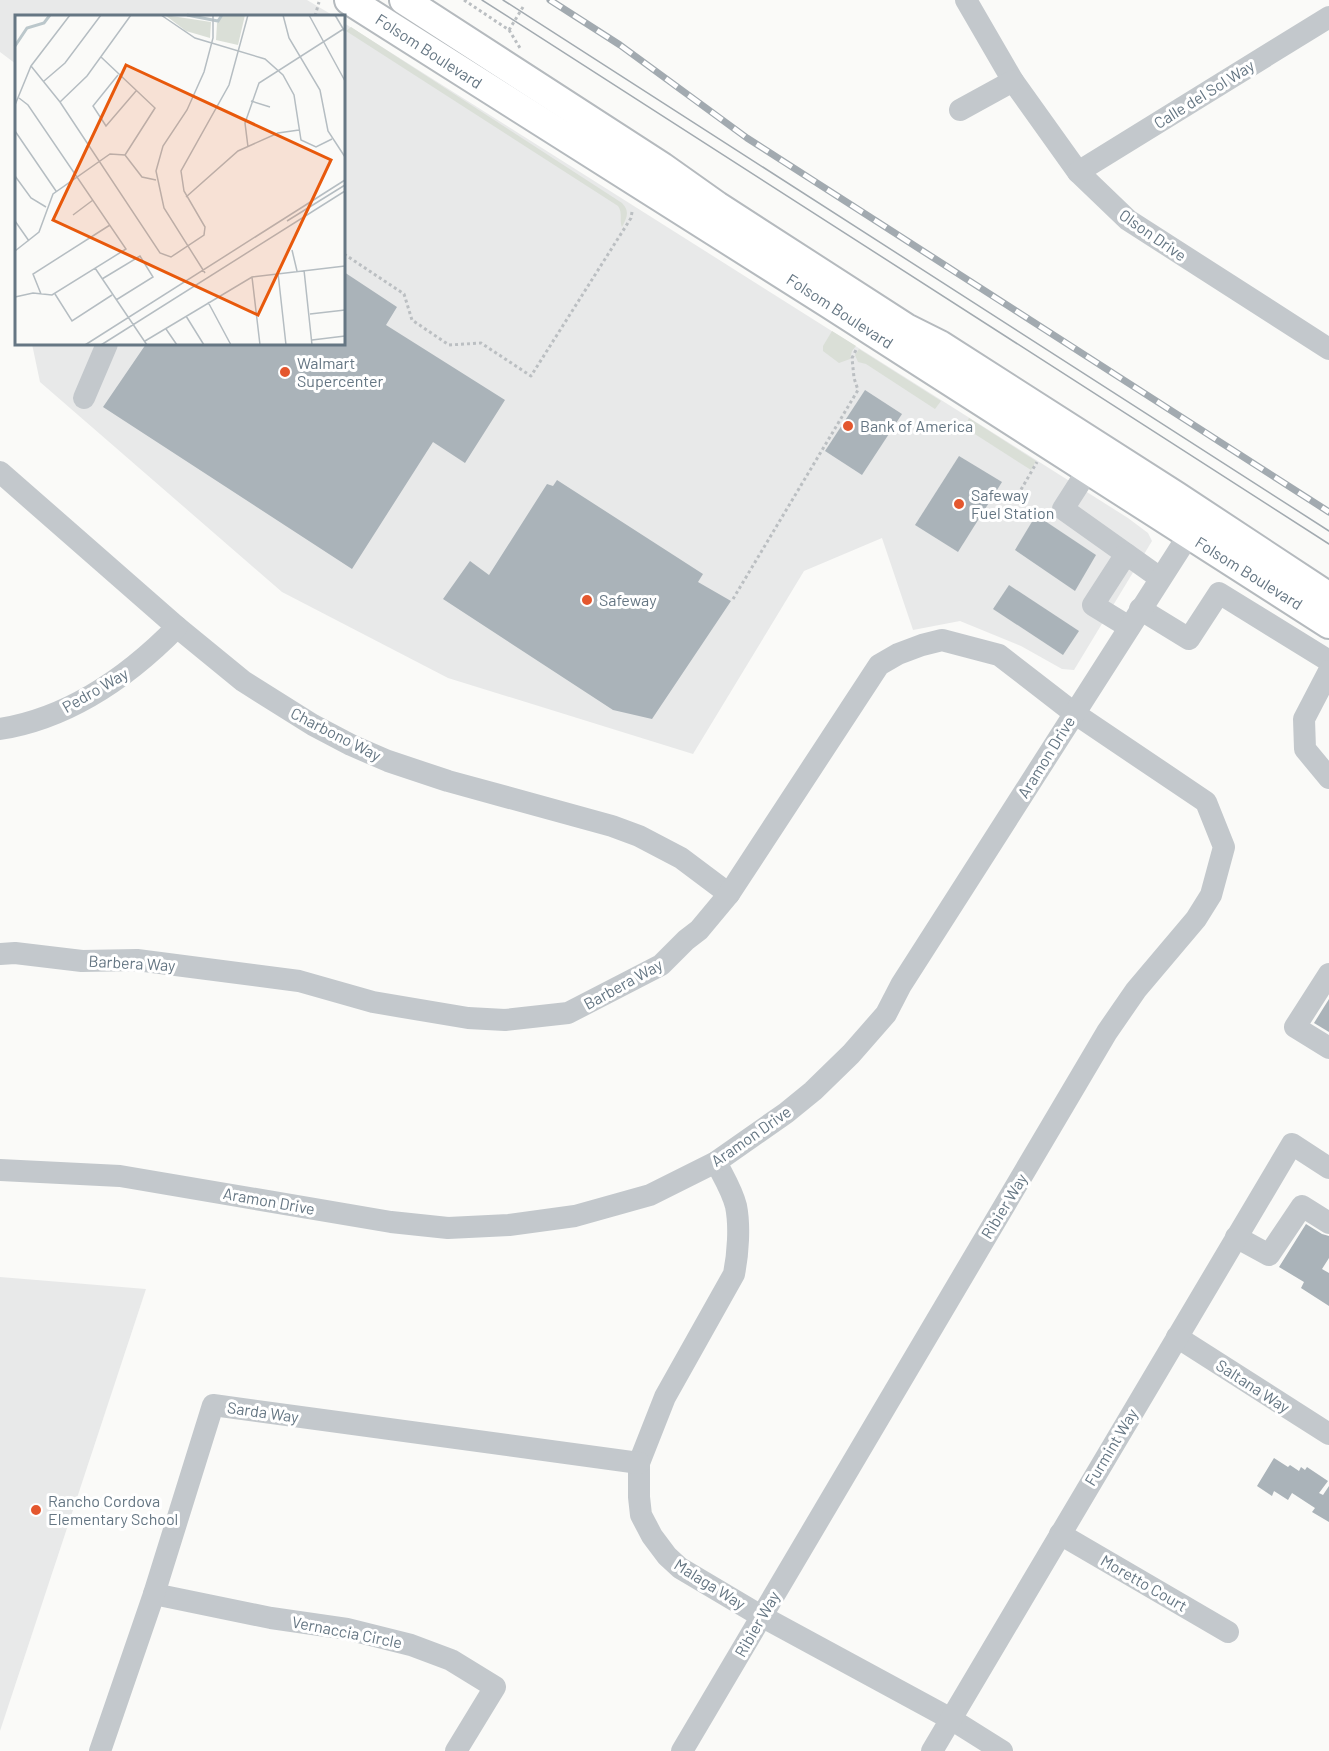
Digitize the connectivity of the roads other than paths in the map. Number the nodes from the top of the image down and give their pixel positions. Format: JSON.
{"nodes":[{"id":1,"x":349,"y":0,"type":"edge"},
{"id":2,"x":404,"y":0,"type":"edge"},
{"id":3,"x":967,"y":0,"type":"edge"},
{"id":4,"x":1329,"y":16,"type":"edge"},
{"id":5,"x":1013,"y":81,"type":"junction"},
{"id":6,"x":960,"y":110,"type":"dead end"},
{"id":7,"x":1078,"y":172,"type":"junction"},
{"id":8,"x":107,"y":345,"type":"edge"},
{"id":9,"x":1329,"y":349,"type":"edge"},
{"id":10,"x":84,"y":398,"type":"dead end"},
{"id":11,"x":1088,"y":470,"type":"junction"},
{"id":12,"x":0,"y":472,"type":"edge"},
{"id":13,"x":1195,"y":524,"type":"junction"},
{"id":14,"x":1126,"y":554,"type":"junction"},
{"id":15,"x":1160,"y":578,"type":"junction"},
{"id":16,"x":1329,"y":597,"type":"edge"},
{"id":17,"x":1134,"y":618,"type":"junction"},
{"id":18,"x":1329,"y":624,"type":"edge"},
{"id":19,"x":177,"y":627,"type":"junction"},
{"id":20,"x":1329,"y":661,"type":"edge"},
{"id":21,"x":1329,"y":672,"type":"edge"},
{"id":22,"x":1074,"y":713,"type":"junction"},
{"id":23,"x":0,"y":729,"type":"edge"},
{"id":24,"x":1329,"y":778,"type":"edge"},
{"id":25,"x":729,"y":894,"type":"junction"},
{"id":26,"x":0,"y":954,"type":"edge"},
{"id":27,"x":1329,"y":974,"type":"edge"},
{"id":28,"x":1329,"y":1048,"type":"edge"},
{"id":29,"x":716,"y":1162,"type":"junction"},
{"id":30,"x":1329,"y":1168,"type":"edge"},
{"id":31,"x":0,"y":1170,"type":"edge"},
{"id":32,"x":1329,"y":1223,"type":"edge"},
{"id":33,"x":1236,"y":1237,"type":"junction"},
{"id":34,"x":1177,"y":1337,"type":"junction"},
{"id":35,"x":1329,"y":1434,"type":"edge"},
{"id":36,"x":639,"y":1463,"type":"junction"},
{"id":37,"x":1060,"y":1534,"type":"junction"},
{"id":38,"x":154,"y":1594,"type":"junction"},
{"id":39,"x":761,"y":1616,"type":"junction"},
{"id":40,"x":1228,"y":1632,"type":"dead end"},
{"id":41,"x":951,"y":1719,"type":"junction"},
{"id":42,"x":100,"y":1751,"type":"edge"},
{"id":43,"x":456,"y":1751,"type":"edge"},
{"id":44,"x":682,"y":1751,"type":"edge"},
{"id":45,"x":932,"y":1751,"type":"edge"},
{"id":46,"x":1002,"y":1751,"type":"edge"}],
"edges":[{"from":1,"to":11,"type":"main road","name":"Folsom Boulevard"},
{"from":2,"to":13,"type":"main road","name":"Folsom Boulevard"},
{"from":3,"to":5,"type":"street","name":"Olson Drive"},
{"from":4,"to":7,"type":"street","name":"Calle del Sol Way"},
{"from":5,"to":6,"type":"street"},
{"from":5,"to":7,"type":"street","name":"Olson Drive"},
{"from":7,"to":9,"type":"street","name":"Olson Drive"},
{"from":8,"to":10,"type":"street"},
{"from":11,"to":13,"type":"main road","name":"Folsom Boulevard"},
{"from":11,"to":14,"type":"street"},
{"from":12,"to":19,"type":"street","name":"Charbono Way"},
{"from":13,"to":15,"type":"street","name":"Aramon Drive"},
{"from":13,"to":16,"type":"main road","name":"Folsom Boulevard"},
{"from":13,"to":18,"type":"main road","name":"Folsom Boulevard"},
{"from":14,"to":15,"type":"street"},
{"from":14,"to":17,"type":"street"},
{"from":15,"to":17,"type":"street","name":"Aramon Drive"},
{"from":17,"to":20,"type":"street"},
{"from":17,"to":22,"type":"street","name":"Aramon Drive"},
{"from":19,"to":23,"type":"street","name":"Pedro Way"},
{"from":19,"to":25,"type":"street","name":"Charbono Way"},
{"from":21,"to":24,"type":"street"},
{"from":22,"to":25,"type":"street","name":"Barbera Way"},
{"from":22,"to":29,"type":"street","name":"Aramon Drive"},
{"from":22,"to":39,"type":"street","name":"Ribier Way"},
{"from":25,"to":26,"type":"street","name":"Barbera Way"},
{"from":27,"to":28,"type":"street"},
{"from":29,"to":31,"type":"street","name":"Aramon Drive"},
{"from":29,"to":36,"type":"street","name":"Malaga Way"},
{"from":30,"to":33,"type":"street","name":"Furmint Way"},
{"from":32,"to":33,"type":"street"},
{"from":33,"to":34,"type":"street","name":"Furmint Way"},
{"from":34,"to":35,"type":"street","name":"Saltana Way"},
{"from":34,"to":37,"type":"street","name":"Furmint Way"},
{"from":36,"to":38,"type":"street","name":"Sarda Way"},
{"from":36,"to":39,"type":"street","name":"Malaga Way"},
{"from":37,"to":40,"type":"street","name":"Moretto Court"},
{"from":37,"to":41,"type":"street","name":"Furmint Way"},
{"from":38,"to":42,"type":"street","name":"Sarda Way"},
{"from":38,"to":43,"type":"street","name":"Vernaccia Circle"},
{"from":39,"to":41,"type":"street","name":"Malaga Way"},
{"from":39,"to":44,"type":"street","name":"Ribier Way"},
{"from":41,"to":45,"type":"street","name":"Furmint Way"},
{"from":41,"to":46,"type":"street","name":"Malaga Way"}]}
